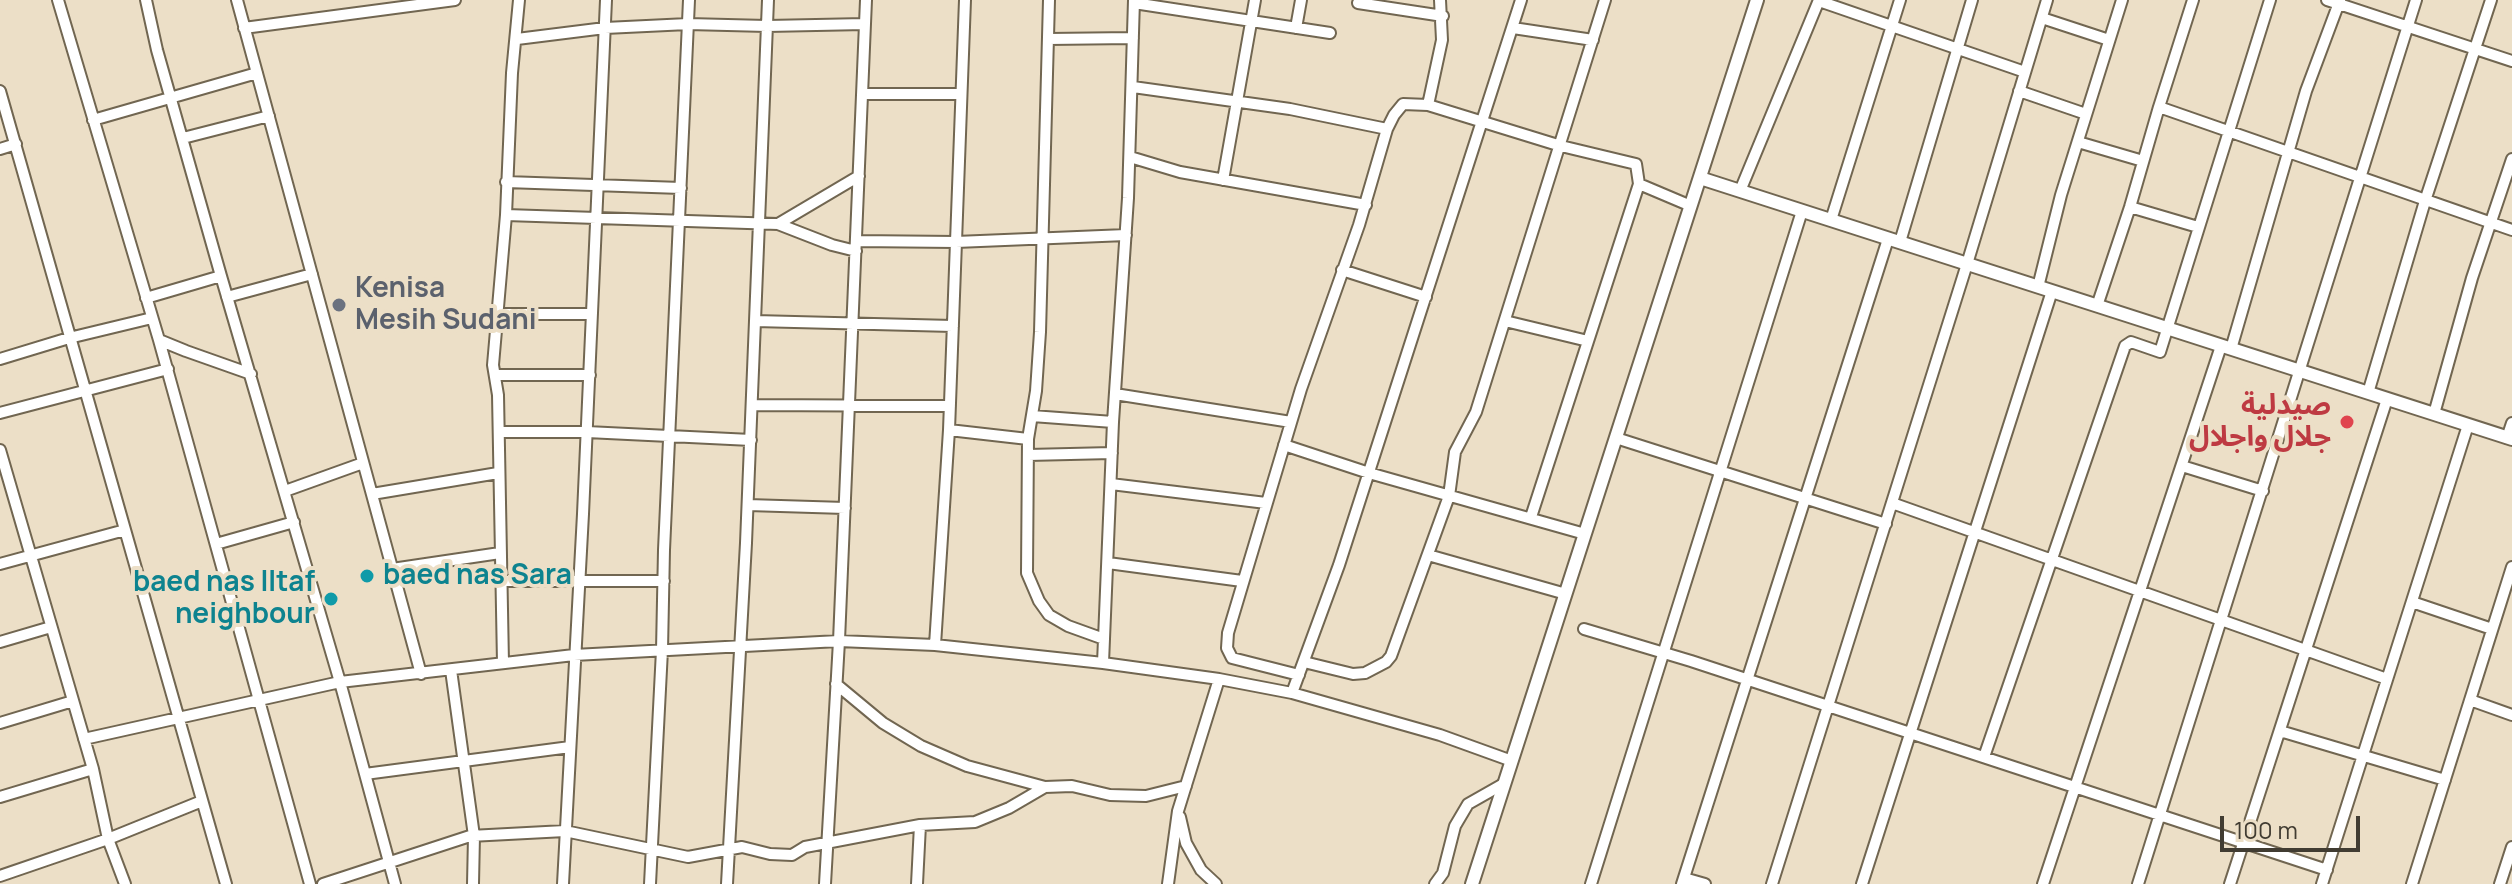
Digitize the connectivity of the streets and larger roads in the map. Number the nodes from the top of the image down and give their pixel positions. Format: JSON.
{"nodes":[{"id":1,"x":58,"y":0,"type":"edge"},
{"id":2,"x":146,"y":0,"type":"edge"},
{"id":3,"x":237,"y":0,"type":"edge"},
{"id":4,"x":455,"y":0,"type":"edge"},
{"id":5,"x":519,"y":0,"type":"edge"},
{"id":6,"x":606,"y":0,"type":"edge"},
{"id":7,"x":689,"y":0,"type":"edge"},
{"id":8,"x":768,"y":0,"type":"edge"},
{"id":9,"x":866,"y":0,"type":"edge"},
{"id":10,"x":965,"y":0,"type":"edge"},
{"id":11,"x":1049,"y":0,"type":"edge"},
{"id":12,"x":1255,"y":0,"type":"edge"},
{"id":13,"x":1301,"y":0,"type":"edge"},
{"id":14,"x":1440,"y":0,"type":"edge"},
{"id":15,"x":1521,"y":0,"type":"edge"},
{"id":16,"x":1605,"y":0,"type":"edge"},
{"id":17,"x":1757,"y":0,"type":"edge"},
{"id":18,"x":1900,"y":0,"type":"edge"},
{"id":19,"x":1972,"y":0,"type":"edge"},
{"id":20,"x":2047,"y":0,"type":"edge"},
{"id":21,"x":2122,"y":0,"type":"edge"},
{"id":22,"x":2193,"y":0,"type":"edge"},
{"id":23,"x":2270,"y":0,"type":"edge"},
{"id":24,"x":2416,"y":0,"type":"edge"},
{"id":25,"x":2491,"y":0,"type":"edge"},
{"id":26,"x":1819,"y":1,"type":"edge"},
{"id":27,"x":2335,"y":1,"type":"edge"},
{"id":28,"x":1134,"y":2,"type":"edge"},
{"id":29,"x":1358,"y":3,"type":"dead end"},
{"id":30,"x":1443,"y":16,"type":"junction"},
{"id":31,"x":2042,"y":18,"type":"junction"},
{"id":32,"x":1251,"y":20,"type":"junction"},
{"id":33,"x":688,"y":24,"type":"junction"},
{"id":34,"x":865,"y":24,"type":"junction"},
{"id":35,"x":767,"y":26,"type":"junction"},
{"id":36,"x":2407,"y":27,"type":"junction"},
{"id":37,"x":244,"y":28,"type":"junction"},
{"id":38,"x":605,"y":28,"type":"junction"},
{"id":39,"x":1296,"y":28,"type":"junction"},
{"id":40,"x":1513,"y":28,"type":"junction"},
{"id":41,"x":1892,"y":28,"type":"junction"},
{"id":42,"x":1330,"y":33,"type":"dead end"},
{"id":43,"x":1133,"y":38,"type":"junction"},
{"id":44,"x":517,"y":39,"type":"junction"},
{"id":45,"x":1048,"y":39,"type":"junction"},
{"id":46,"x":1593,"y":40,"type":"junction"},
{"id":47,"x":2109,"y":40,"type":"junction"},
{"id":48,"x":1957,"y":48,"type":"junction"},
{"id":49,"x":2475,"y":49,"type":"junction"},
{"id":50,"x":2512,"y":61,"type":"edge"},
{"id":51,"x":2025,"y":72,"type":"junction"},
{"id":52,"x":257,"y":73,"type":"junction"},
{"id":53,"x":1133,"y":87,"type":"junction"},
{"id":54,"x":0,"y":91,"type":"edge"},
{"id":55,"x":2019,"y":91,"type":"junction"},
{"id":56,"x":862,"y":94,"type":"junction"},
{"id":57,"x":961,"y":94,"type":"junction"},
{"id":58,"x":171,"y":97,"type":"junction"},
{"id":59,"x":1238,"y":102,"type":"junction"},
{"id":60,"x":1428,"y":105,"type":"junction"},
{"id":61,"x":2159,"y":107,"type":"junction"},
{"id":62,"x":2086,"y":114,"type":"junction"},
{"id":63,"x":269,"y":116,"type":"junction"},
{"id":64,"x":93,"y":120,"type":"junction"},
{"id":65,"x":1482,"y":121,"type":"junction"},
{"id":66,"x":1387,"y":129,"type":"junction"},
{"id":67,"x":2229,"y":131,"type":"junction"},
{"id":68,"x":183,"y":138,"type":"junction"},
{"id":69,"x":2078,"y":142,"type":"junction"},
{"id":70,"x":16,"y":144,"type":"junction"},
{"id":71,"x":1561,"y":146,"type":"junction"},
{"id":72,"x":0,"y":149,"type":"edge"},
{"id":73,"x":2289,"y":152,"type":"junction"},
{"id":74,"x":1130,"y":157,"type":"junction"},
{"id":75,"x":2512,"y":159,"type":"edge"},
{"id":76,"x":2143,"y":161,"type":"junction"},
{"id":77,"x":859,"y":176,"type":"junction"},
{"id":78,"x":1700,"y":178,"type":"junction"},
{"id":79,"x":2360,"y":178,"type":"junction"},
{"id":80,"x":1223,"y":180,"type":"junction"},
{"id":81,"x":506,"y":182,"type":"junction"},
{"id":82,"x":1639,"y":184,"type":"junction"},
{"id":83,"x":598,"y":185,"type":"junction"},
{"id":84,"x":681,"y":188,"type":"junction"},
{"id":85,"x":1740,"y":191,"type":"junction"},
{"id":86,"x":2425,"y":201,"type":"junction"},
{"id":87,"x":1366,"y":205,"type":"junction"},
{"id":88,"x":1691,"y":206,"type":"junction"},
{"id":89,"x":2130,"y":207,"type":"junction"},
{"id":90,"x":1802,"y":211,"type":"junction"},
{"id":91,"x":506,"y":215,"type":"junction"},
{"id":92,"x":597,"y":219,"type":"junction"},
{"id":93,"x":1831,"y":220,"type":"junction"},
{"id":94,"x":678,"y":221,"type":"junction"},
{"id":95,"x":2490,"y":223,"type":"junction"},
{"id":96,"x":778,"y":224,"type":"junction"},
{"id":97,"x":759,"y":225,"type":"junction"},
{"id":98,"x":2198,"y":227,"type":"junction"},
{"id":99,"x":2512,"y":230,"type":"edge"},
{"id":100,"x":1126,"y":235,"type":"junction"},
{"id":101,"x":1042,"y":238,"type":"junction"},
{"id":102,"x":1894,"y":241,"type":"junction"},
{"id":103,"x":956,"y":242,"type":"junction"},
{"id":104,"x":856,"y":246,"type":"junction"},
{"id":105,"x":1967,"y":264,"type":"junction"},
{"id":106,"x":1342,"y":270,"type":"junction"},
{"id":107,"x":312,"y":274,"type":"junction"},
{"id":108,"x":221,"y":276,"type":"junction"},
{"id":109,"x":2038,"y":287,"type":"junction"},
{"id":110,"x":2052,"y":291,"type":"junction"},
{"id":111,"x":227,"y":297,"type":"junction"},
{"id":112,"x":1426,"y":297,"type":"junction"},
{"id":113,"x":146,"y":298,"type":"junction"},
{"id":114,"x":2097,"y":306,"type":"junction"},
{"id":115,"x":497,"y":314,"type":"junction"},
{"id":116,"x":592,"y":314,"type":"junction"},
{"id":117,"x":152,"y":318,"type":"junction"},
{"id":118,"x":755,"y":321,"type":"junction"},
{"id":119,"x":1505,"y":321,"type":"junction"},
{"id":120,"x":853,"y":324,"type":"junction"},
{"id":121,"x":953,"y":326,"type":"junction"},
{"id":122,"x":2169,"y":329,"type":"junction"},
{"id":123,"x":69,"y":338,"type":"junction"},
{"id":124,"x":159,"y":340,"type":"junction"},
{"id":125,"x":1588,"y":341,"type":"junction"},
{"id":126,"x":2226,"y":347,"type":"junction"},
{"id":127,"x":0,"y":359,"type":"edge"},
{"id":128,"x":168,"y":369,"type":"junction"},
{"id":129,"x":2301,"y":371,"type":"junction"},
{"id":130,"x":251,"y":374,"type":"junction"},
{"id":131,"x":495,"y":375,"type":"junction"},
{"id":132,"x":590,"y":375,"type":"junction"},
{"id":133,"x":85,"y":392,"type":"junction"},
{"id":134,"x":2368,"y":393,"type":"junction"},
{"id":135,"x":1115,"y":394,"type":"junction"},
{"id":136,"x":2387,"y":399,"type":"junction"},
{"id":137,"x":752,"y":405,"type":"junction"},
{"id":138,"x":850,"y":406,"type":"junction"},
{"id":139,"x":950,"y":406,"type":"junction"},
{"id":140,"x":0,"y":413,"type":"edge"},
{"id":141,"x":2434,"y":414,"type":"junction"},
{"id":142,"x":1032,"y":416,"type":"junction"},
{"id":143,"x":1113,"y":422,"type":"junction"},
{"id":144,"x":1291,"y":422,"type":"junction"},
{"id":145,"x":2512,"y":423,"type":"edge"},
{"id":146,"x":2468,"y":425,"type":"junction"},
{"id":147,"x":949,"y":430,"type":"junction"},
{"id":148,"x":499,"y":432,"type":"junction"},
{"id":149,"x":587,"y":432,"type":"junction"},
{"id":150,"x":670,"y":435,"type":"junction"},
{"id":151,"x":1616,"y":438,"type":"junction"},
{"id":152,"x":2510,"y":438,"type":"edge"},
{"id":153,"x":1028,"y":439,"type":"junction"},
{"id":154,"x":751,"y":440,"type":"junction"},
{"id":155,"x":1284,"y":445,"type":"junction"},
{"id":156,"x":0,"y":450,"type":"edge"},
{"id":157,"x":1112,"y":453,"type":"junction"},
{"id":158,"x":1028,"y":455,"type":"junction"},
{"id":159,"x":363,"y":463,"type":"junction"},
{"id":160,"x":2182,"y":466,"type":"junction"},
{"id":161,"x":1720,"y":471,"type":"junction"},
{"id":162,"x":498,"y":473,"type":"junction"},
{"id":163,"x":1369,"y":473,"type":"junction"},
{"id":164,"x":4,"y":481,"type":"edge"},
{"id":165,"x":1111,"y":484,"type":"junction"},
{"id":166,"x":285,"y":491,"type":"junction"},
{"id":167,"x":2263,"y":491,"type":"junction"},
{"id":168,"x":372,"y":494,"type":"junction"},
{"id":169,"x":1449,"y":496,"type":"junction"},
{"id":170,"x":1805,"y":498,"type":"junction"},
{"id":171,"x":1266,"y":503,"type":"junction"},
{"id":172,"x":1892,"y":503,"type":"junction"},
{"id":173,"x":748,"y":505,"type":"junction"},
{"id":174,"x":845,"y":508,"type":"junction"},
{"id":175,"x":1531,"y":517,"type":"junction"},
{"id":176,"x":294,"y":522,"type":"junction"},
{"id":177,"x":1886,"y":524,"type":"junction"},
{"id":178,"x":125,"y":530,"type":"junction"},
{"id":179,"x":1974,"y":532,"type":"junction"},
{"id":180,"x":1585,"y":534,"type":"junction"},
{"id":181,"x":216,"y":544,"type":"junction"},
{"id":182,"x":500,"y":553,"type":"junction"},
{"id":183,"x":30,"y":554,"type":"junction"},
{"id":184,"x":1428,"y":555,"type":"junction"},
{"id":185,"x":2052,"y":560,"type":"junction"},
{"id":186,"x":1108,"y":563,"type":"junction"},
{"id":187,"x":0,"y":564,"type":"edge"},
{"id":188,"x":2512,"y":567,"type":"edge"},
{"id":189,"x":392,"y":569,"type":"junction"},
{"id":190,"x":501,"y":581,"type":"junction"},
{"id":191,"x":579,"y":581,"type":"junction"},
{"id":192,"x":664,"y":581,"type":"junction"},
{"id":193,"x":1242,"y":581,"type":"junction"},
{"id":194,"x":2140,"y":591,"type":"junction"},
{"id":195,"x":1566,"y":594,"type":"junction"},
{"id":196,"x":2412,"y":602,"type":"junction"},
{"id":197,"x":2222,"y":620,"type":"junction"},
{"id":198,"x":51,"y":627,"type":"junction"},
{"id":199,"x":1584,"y":629,"type":"dead end"},
{"id":200,"x":2492,"y":629,"type":"junction"},
{"id":201,"x":1104,"y":639,"type":"junction"},
{"id":202,"x":839,"y":641,"type":"junction"},
{"id":203,"x":0,"y":642,"type":"edge"},
{"id":204,"x":935,"y":645,"type":"junction"},
{"id":205,"x":740,"y":646,"type":"junction"},
{"id":206,"x":662,"y":650,"type":"junction"},
{"id":207,"x":2306,"y":650,"type":"junction"},
{"id":208,"x":1663,"y":652,"type":"junction"},
{"id":209,"x":574,"y":655,"type":"junction"},
{"id":210,"x":1304,"y":662,"type":"junction"},
{"id":211,"x":503,"y":663,"type":"junction"},
{"id":212,"x":1103,"y":663,"type":"junction"},
{"id":213,"x":451,"y":670,"type":"junction"},
{"id":214,"x":421,"y":674,"type":"junction"},
{"id":215,"x":1299,"y":675,"type":"junction"},
{"id":216,"x":1219,"y":679,"type":"junction"},
{"id":217,"x":2387,"y":679,"type":"junction"},
{"id":218,"x":1747,"y":680,"type":"junction"},
{"id":219,"x":340,"y":682,"type":"junction"},
{"id":220,"x":836,"y":684,"type":"junction"},
{"id":221,"x":1292,"y":693,"type":"junction"},
{"id":222,"x":258,"y":699,"type":"junction"},
{"id":223,"x":2470,"y":700,"type":"junction"},
{"id":224,"x":73,"y":701,"type":"junction"},
{"id":225,"x":1828,"y":706,"type":"junction"},
{"id":226,"x":2512,"y":715,"type":"edge"},
{"id":227,"x":179,"y":717,"type":"junction"},
{"id":228,"x":0,"y":723,"type":"edge"},
{"id":229,"x":2280,"y":731,"type":"junction"},
{"id":230,"x":1910,"y":733,"type":"junction"},
{"id":231,"x":84,"y":739,"type":"junction"},
{"id":232,"x":570,"y":747,"type":"junction"},
{"id":233,"x":2363,"y":756,"type":"junction"},
{"id":234,"x":1984,"y":757,"type":"junction"},
{"id":235,"x":464,"y":761,"type":"junction"},
{"id":236,"x":1512,"y":761,"type":"junction"},
{"id":237,"x":93,"y":769,"type":"junction"},
{"id":238,"x":365,"y":774,"type":"junction"},
{"id":239,"x":2445,"y":780,"type":"junction"},
{"id":240,"x":1505,"y":783,"type":"junction"},
{"id":241,"x":1186,"y":786,"type":"junction"},
{"id":242,"x":1045,"y":787,"type":"junction"},
{"id":243,"x":2075,"y":787,"type":"junction"},
{"id":244,"x":0,"y":797,"type":"edge"},
{"id":245,"x":202,"y":801,"type":"junction"},
{"id":246,"x":1178,"y":811,"type":"junction"},
{"id":247,"x":2160,"y":815,"type":"junction"},
{"id":248,"x":920,"y":825,"type":"junction"},
{"id":249,"x":565,"y":831,"type":"junction"},
{"id":250,"x":474,"y":836,"type":"junction"},
{"id":251,"x":108,"y":839,"type":"junction"},
{"id":252,"x":2244,"y":842,"type":"junction"},
{"id":253,"x":827,"y":843,"type":"junction"},
{"id":254,"x":2512,"y":847,"type":"edge"},
{"id":255,"x":729,"y":849,"type":"junction"},
{"id":256,"x":651,"y":850,"type":"junction"},
{"id":257,"x":389,"y":862,"type":"junction"},
{"id":258,"x":2327,"y":870,"type":"junction"},
{"id":259,"x":0,"y":876,"type":"edge"},
{"id":260,"x":1683,"y":881,"type":"edge"},
{"id":261,"x":125,"y":884,"type":"edge"},
{"id":262,"x":226,"y":884,"type":"edge"},
{"id":263,"x":310,"y":884,"type":"edge"},
{"id":264,"x":323,"y":884,"type":"edge"},
{"id":265,"x":395,"y":884,"type":"edge"},
{"id":266,"x":473,"y":884,"type":"edge"},
{"id":267,"x":563,"y":884,"type":"edge"},
{"id":268,"x":650,"y":884,"type":"edge"},
{"id":269,"x":727,"y":884,"type":"edge"},
{"id":270,"x":825,"y":884,"type":"edge"},
{"id":271,"x":917,"y":884,"type":"edge"},
{"id":272,"x":1168,"y":884,"type":"edge"},
{"id":273,"x":1216,"y":884,"type":"edge"},
{"id":274,"x":1435,"y":884,"type":"edge"},
{"id":275,"x":1472,"y":884,"type":"edge"},
{"id":276,"x":1591,"y":884,"type":"edge"},
{"id":277,"x":1705,"y":884,"type":"edge"},
{"id":278,"x":1772,"y":884,"type":"edge"},
{"id":279,"x":1862,"y":884,"type":"edge"},
{"id":280,"x":2043,"y":884,"type":"edge"},
{"id":281,"x":2138,"y":884,"type":"edge"},
{"id":282,"x":2230,"y":884,"type":"edge"},
{"id":283,"x":2322,"y":884,"type":"edge"},
{"id":284,"x":2412,"y":884,"type":"edge"},
{"id":285,"x":2500,"y":884,"type":"edge"}],
"edges":[{"from":1,"to":64,"type":"street"},
{"from":2,"to":58,"type":"street"},
{"from":3,"to":37,"type":"street"},
{"from":4,"to":37,"type":"street"},
{"from":5,"to":44,"type":"street"},
{"from":6,"to":38,"type":"street"},
{"from":7,"to":33,"type":"street"},
{"from":8,"to":35,"type":"street"},
{"from":9,"to":34,"type":"street"},
{"from":10,"to":57,"type":"street"},
{"from":11,"to":45,"type":"street"},
{"from":12,"to":32,"type":"street"},
{"from":13,"to":39,"type":"street"},
{"from":14,"to":30,"type":"street"},
{"from":15,"to":40,"type":"street"},
{"from":16,"to":46,"type":"street"},
{"from":17,"to":78,"type":"street"},
{"from":18,"to":41,"type":"street"},
{"from":19,"to":48,"type":"street"},
{"from":20,"to":31,"type":"street"},
{"from":21,"to":47,"type":"street"},
{"from":22,"to":61,"type":"street"},
{"from":23,"to":67,"type":"street"},
{"from":24,"to":36,"type":"street"},
{"from":25,"to":49,"type":"street"},
{"from":26,"to":41,"type":"street"},
{"from":26,"to":85,"type":"street"},
{"from":27,"to":36,"type":"street"},
{"from":27,"to":73,"type":"street"},
{"from":28,"to":32,"type":"street"},
{"from":28,"to":43,"type":"street"},
{"from":29,"to":30,"type":"street"},
{"from":30,"to":60,"type":"street"},
{"from":31,"to":47,"type":"street"},
{"from":31,"to":51,"type":"street"},
{"from":32,"to":39,"type":"street"},
{"from":32,"to":59,"type":"street"},
{"from":33,"to":35,"type":"street"},
{"from":33,"to":38,"type":"street"},
{"from":33,"to":84,"type":"street"},
{"from":34,"to":35,"type":"street"},
{"from":34,"to":56,"type":"street"},
{"from":35,"to":97,"type":"street"},
{"from":36,"to":49,"type":"street"},
{"from":36,"to":79,"type":"street"},
{"from":37,"to":52,"type":"street"},
{"from":38,"to":44,"type":"street"},
{"from":38,"to":83,"type":"street"},
{"from":39,"to":42,"type":"street"},
{"from":40,"to":46,"type":"street"},
{"from":40,"to":65,"type":"street"},
{"from":41,"to":48,"type":"street"},
{"from":41,"to":93,"type":"street"},
{"from":43,"to":45,"type":"street"},
{"from":43,"to":53,"type":"street"},
{"from":44,"to":81,"type":"street"},
{"from":45,"to":101,"type":"street"},
{"from":46,"to":71,"type":"street"},
{"from":47,"to":62,"type":"street"},
{"from":48,"to":51,"type":"street"},
{"from":48,"to":102,"type":"street"},
{"from":49,"to":50,"type":"street"},
{"from":49,"to":86,"type":"street"},
{"from":51,"to":55,"type":"street"},
{"from":52,"to":58,"type":"street"},
{"from":52,"to":63,"type":"street"},
{"from":53,"to":59,"type":"street"},
{"from":53,"to":74,"type":"street"},
{"from":54,"to":70,"type":"street"},
{"from":55,"to":62,"type":"street"},
{"from":55,"to":105,"type":"street"},
{"from":56,"to":57,"type":"street"},
{"from":56,"to":77,"type":"street"},
{"from":57,"to":103,"type":"street"},
{"from":58,"to":64,"type":"street"},
{"from":58,"to":68,"type":"street"},
{"from":59,"to":66,"type":"street"},
{"from":59,"to":80,"type":"street"},
{"from":60,"to":65,"type":"street"},
{"from":60,"to":66,"type":"street"},
{"from":61,"to":67,"type":"street"},
{"from":61,"to":76,"type":"street"},
{"from":62,"to":69,"type":"street"},
{"from":63,"to":68,"type":"street"},
{"from":63,"to":107,"type":"street"},
{"from":64,"to":113,"type":"street"},
{"from":65,"to":71,"type":"street"},
{"from":65,"to":112,"type":"street"},
{"from":66,"to":87,"type":"street"},
{"from":67,"to":73,"type":"street"},
{"from":67,"to":98,"type":"street"},
{"from":68,"to":108,"type":"street"},
{"from":69,"to":76,"type":"street"},
{"from":69,"to":109,"type":"street"},
{"from":70,"to":72,"type":"street"},
{"from":70,"to":123,"type":"street"},
{"from":71,"to":82,"type":"street"},
{"from":71,"to":119,"type":"street"},
{"from":73,"to":79,"type":"street"},
{"from":73,"to":126,"type":"street"},
{"from":74,"to":80,"type":"street"},
{"from":74,"to":100,"type":"street"},
{"from":75,"to":95,"type":"street"},
{"from":76,"to":89,"type":"street"},
{"from":77,"to":96,"type":"street"},
{"from":77,"to":104,"type":"street"},
{"from":78,"to":85,"type":"street"},
{"from":78,"to":88,"type":"street"},
{"from":79,"to":86,"type":"street"},
{"from":79,"to":129,"type":"street"},
{"from":80,"to":87,"type":"street"},
{"from":81,"to":83,"type":"street"},
{"from":81,"to":91,"type":"street"},
{"from":82,"to":88,"type":"street"},
{"from":82,"to":125,"type":"street"},
{"from":83,"to":84,"type":"street"},
{"from":83,"to":92,"type":"street"},
{"from":84,"to":94,"type":"street"},
{"from":85,"to":90,"type":"street"},
{"from":86,"to":95,"type":"street"},
{"from":86,"to":134,"type":"street"},
{"from":87,"to":106,"type":"street"},
{"from":88,"to":151,"type":"street"},
{"from":89,"to":98,"type":"street"},
{"from":89,"to":114,"type":"street"},
{"from":90,"to":93,"type":"street"},
{"from":90,"to":161,"type":"street"},
{"from":91,"to":92,"type":"street"},
{"from":91,"to":115,"type":"street"},
{"from":92,"to":94,"type":"street"},
{"from":92,"to":116,"type":"street"},
{"from":93,"to":102,"type":"street"},
{"from":94,"to":97,"type":"street"},
{"from":94,"to":150,"type":"street"},
{"from":95,"to":99,"type":"street"},
{"from":95,"to":141,"type":"street"},
{"from":96,"to":97,"type":"street"},
{"from":96,"to":104,"type":"street"},
{"from":97,"to":118,"type":"street"},
{"from":98,"to":122,"type":"street"},
{"from":100,"to":101,"type":"street"},
{"from":100,"to":135,"type":"street"},
{"from":101,"to":103,"type":"street"},
{"from":101,"to":142,"type":"street"},
{"from":102,"to":105,"type":"street"},
{"from":102,"to":170,"type":"street"},
{"from":103,"to":104,"type":"street"},
{"from":103,"to":121,"type":"street"},
{"from":104,"to":120,"type":"street"},
{"from":105,"to":109,"type":"street"},
{"from":105,"to":172,"type":"street"},
{"from":106,"to":112,"type":"street"},
{"from":106,"to":144,"type":"street"},
{"from":107,"to":111,"type":"street"},
{"from":107,"to":159,"type":"street"},
{"from":108,"to":111,"type":"street"},
{"from":108,"to":113,"type":"street"},
{"from":109,"to":110,"type":"street"},
{"from":110,"to":114,"type":"street"},
{"from":110,"to":179,"type":"street"},
{"from":111,"to":130,"type":"street"},
{"from":112,"to":163,"type":"street"},
{"from":113,"to":117,"type":"street"},
{"from":114,"to":122,"type":"street"},
{"from":115,"to":116,"type":"street"},
{"from":115,"to":131,"type":"street"},
{"from":116,"to":132,"type":"street"},
{"from":117,"to":123,"type":"street"},
{"from":117,"to":124,"type":"street"},
{"from":118,"to":120,"type":"street"},
{"from":118,"to":137,"type":"street"},
{"from":119,"to":125,"type":"street"},
{"from":119,"to":169,"type":"street"},
{"from":120,"to":121,"type":"street"},
{"from":120,"to":138,"type":"street"},
{"from":121,"to":139,"type":"street"},
{"from":122,"to":126,"type":"street"},
{"from":122,"to":185,"type":"street"},
{"from":123,"to":127,"type":"street"},
{"from":123,"to":133,"type":"street"},
{"from":124,"to":128,"type":"street"},
{"from":124,"to":130,"type":"street"},
{"from":125,"to":175,"type":"street"},
{"from":126,"to":129,"type":"street"},
{"from":126,"to":160,"type":"street"},
{"from":128,"to":133,"type":"street"},
{"from":128,"to":181,"type":"street"},
{"from":129,"to":134,"type":"street"},
{"from":129,"to":167,"type":"street"},
{"from":130,"to":166,"type":"street"},
{"from":131,"to":132,"type":"street"},
{"from":131,"to":148,"type":"street"},
{"from":132,"to":149,"type":"street"},
{"from":133,"to":140,"type":"street"},
{"from":133,"to":178,"type":"street"},
{"from":134,"to":136,"type":"street"},
{"from":135,"to":143,"type":"street"},
{"from":135,"to":144,"type":"street"},
{"from":136,"to":141,"type":"street"},
{"from":136,"to":207,"type":"street"},
{"from":137,"to":138,"type":"street"},
{"from":137,"to":154,"type":"street"},
{"from":138,"to":139,"type":"street"},
{"from":138,"to":174,"type":"street"},
{"from":139,"to":147,"type":"street"},
{"from":141,"to":146,"type":"street"},
{"from":142,"to":143,"type":"street"},
{"from":142,"to":153,"type":"street"},
{"from":143,"to":157,"type":"street"},
{"from":144,"to":155,"type":"street"},
{"from":145,"to":152,"type":"street"},
{"from":146,"to":152,"type":"street"},
{"from":146,"to":196,"type":"street"},
{"from":147,"to":153,"type":"street"},
{"from":147,"to":204,"type":"street"},
{"from":148,"to":149,"type":"street"},
{"from":148,"to":162,"type":"street"},
{"from":149,"to":150,"type":"street"},
{"from":149,"to":191,"type":"street"},
{"from":150,"to":154,"type":"street"},
{"from":150,"to":192,"type":"street"},
{"from":151,"to":161,"type":"street"},
{"from":151,"to":180,"type":"street"},
{"from":153,"to":158,"type":"street"},
{"from":154,"to":173,"type":"street"},
{"from":155,"to":163,"type":"street"},
{"from":155,"to":171,"type":"street"},
{"from":156,"to":164,"type":"street"},
{"from":157,"to":158,"type":"street"},
{"from":157,"to":165,"type":"street"},
{"from":158,"to":201,"type":"street"},
{"from":159,"to":166,"type":"street"},
{"from":159,"to":168,"type":"street"},
{"from":160,"to":167,"type":"street"},
{"from":160,"to":194,"type":"street"},
{"from":161,"to":170,"type":"street"},
{"from":161,"to":208,"type":"street"},
{"from":162,"to":168,"type":"street"},
{"from":162,"to":182,"type":"street"},
{"from":163,"to":169,"type":"street"},
{"from":163,"to":210,"type":"street"},
{"from":164,"to":183,"type":"street"},
{"from":165,"to":171,"type":"street"},
{"from":165,"to":186,"type":"street"},
{"from":166,"to":176,"type":"street"},
{"from":167,"to":197,"type":"street"},
{"from":168,"to":189,"type":"street"},
{"from":169,"to":175,"type":"street"},
{"from":169,"to":184,"type":"street"},
{"from":170,"to":177,"type":"street"},
{"from":170,"to":218,"type":"street"},
{"from":171,"to":193,"type":"street"},
{"from":172,"to":177,"type":"street"},
{"from":172,"to":179,"type":"street"},
{"from":173,"to":174,"type":"street"},
{"from":173,"to":205,"type":"street"},
{"from":174,"to":202,"type":"street"},
{"from":175,"to":180,"type":"street"},
{"from":176,"to":181,"type":"street"},
{"from":176,"to":219,"type":"street"},
{"from":177,"to":225,"type":"street"},
{"from":178,"to":183,"type":"street"},
{"from":178,"to":227,"type":"street"},
{"from":179,"to":185,"type":"street"},
{"from":179,"to":230,"type":"street"},
{"from":180,"to":195,"type":"street"},
{"from":181,"to":222,"type":"street"},
{"from":182,"to":189,"type":"street"},
{"from":182,"to":190,"type":"street"},
{"from":183,"to":187,"type":"street"},
{"from":183,"to":198,"type":"street"},
{"from":184,"to":195,"type":"street"},
{"from":184,"to":210,"type":"street"},
{"from":185,"to":194,"type":"street"},
{"from":185,"to":234,"type":"street"},
{"from":186,"to":193,"type":"street"},
{"from":186,"to":201,"type":"street"},
{"from":188,"to":200,"type":"street"},
{"from":189,"to":214,"type":"street"},
{"from":190,"to":191,"type":"street"},
{"from":190,"to":211,"type":"street"},
{"from":191,"to":192,"type":"street"},
{"from":191,"to":209,"type":"street"},
{"from":192,"to":206,"type":"street"},
{"from":193,"to":215,"type":"street"},
{"from":194,"to":197,"type":"street"},
{"from":194,"to":243,"type":"street"},
{"from":195,"to":236,"type":"street"},
{"from":196,"to":200,"type":"street"},
{"from":196,"to":217,"type":"street"},
{"from":197,"to":207,"type":"street"},
{"from":197,"to":247,"type":"street"},
{"from":198,"to":203,"type":"street"},
{"from":198,"to":224,"type":"street"},
{"from":199,"to":208,"type":"street"},
{"from":200,"to":223,"type":"street"},
{"from":201,"to":212,"type":"street"},
{"from":202,"to":204,"type":"street"},
{"from":202,"to":205,"type":"street"},
{"from":202,"to":220,"type":"street"},
{"from":204,"to":212,"type":"street"},
{"from":205,"to":206,"type":"street"},
{"from":205,"to":255,"type":"street"},
{"from":206,"to":209,"type":"street"},
{"from":206,"to":256,"type":"street"},
{"from":207,"to":217,"type":"street"},
{"from":207,"to":229,"type":"street"},
{"from":208,"to":218,"type":"street"},
{"from":208,"to":276,"type":"street"},
{"from":209,"to":211,"type":"street"},
{"from":209,"to":232,"type":"street"},
{"from":210,"to":215,"type":"street"},
{"from":211,"to":213,"type":"street"},
{"from":212,"to":216,"type":"street"},
{"from":213,"to":214,"type":"street"},
{"from":213,"to":235,"type":"street"},
{"from":214,"to":219,"type":"street"},
{"from":215,"to":221,"type":"street"},
{"from":216,"to":221,"type":"street"},
{"from":216,"to":241,"type":"street"},
{"from":217,"to":233,"type":"street"},
{"from":218,"to":225,"type":"street"},
{"from":218,"to":260,"type":"street"},
{"from":219,"to":222,"type":"street"},
{"from":219,"to":238,"type":"street"},
{"from":220,"to":242,"type":"street"},
{"from":220,"to":253,"type":"street"},
{"from":221,"to":236,"type":"street"},
{"from":222,"to":227,"type":"street"},
{"from":222,"to":263,"type":"street"},
{"from":223,"to":226,"type":"street"},
{"from":223,"to":239,"type":"street"},
{"from":224,"to":228,"type":"street"},
{"from":224,"to":231,"type":"street"},
{"from":225,"to":230,"type":"street"},
{"from":225,"to":278,"type":"street"},
{"from":227,"to":231,"type":"street"},
{"from":227,"to":245,"type":"street"},
{"from":229,"to":233,"type":"street"},
{"from":229,"to":252,"type":"street"},
{"from":230,"to":234,"type":"street"},
{"from":230,"to":279,"type":"street"},
{"from":231,"to":237,"type":"street"},
{"from":232,"to":235,"type":"street"},
{"from":232,"to":249,"type":"street"},
{"from":233,"to":239,"type":"street"},
{"from":233,"to":258,"type":"street"},
{"from":234,"to":243,"type":"street"},
{"from":235,"to":238,"type":"street"},
{"from":235,"to":250,"type":"street"},
{"from":236,"to":240,"type":"street"},
{"from":237,"to":244,"type":"street"},
{"from":237,"to":251,"type":"street"},
{"from":238,"to":257,"type":"street"},
{"from":239,"to":284,"type":"street"},
{"from":240,"to":274,"type":"street"},
{"from":240,"to":275,"type":"street"},
{"from":241,"to":242,"type":"street"},
{"from":241,"to":246,"type":"street"},
{"from":242,"to":248,"type":"street"},
{"from":243,"to":247,"type":"street"},
{"from":243,"to":280,"type":"street"},
{"from":245,"to":251,"type":"street"},
{"from":245,"to":262,"type":"street"},
{"from":246,"to":272,"type":"street"},
{"from":246,"to":273,"type":"street"},
{"from":247,"to":252,"type":"street"},
{"from":247,"to":281,"type":"street"},
{"from":248,"to":253,"type":"street"},
{"from":248,"to":271,"type":"street"},
{"from":249,"to":250,"type":"street"},
{"from":249,"to":256,"type":"street"},
{"from":249,"to":267,"type":"street"},
{"from":250,"to":257,"type":"street"},
{"from":250,"to":266,"type":"street"},
{"from":251,"to":259,"type":"street"},
{"from":251,"to":261,"type":"street"},
{"from":252,"to":258,"type":"street"},
{"from":252,"to":282,"type":"street"},
{"from":253,"to":255,"type":"street"},
{"from":253,"to":270,"type":"street"},
{"from":254,"to":285,"type":"street"},
{"from":255,"to":256,"type":"street"},
{"from":255,"to":269,"type":"street"},
{"from":256,"to":268,"type":"street"},
{"from":257,"to":264,"type":"street"},
{"from":257,"to":265,"type":"street"},
{"from":258,"to":283,"type":"street"},
{"from":260,"to":277,"type":"street"}]}
